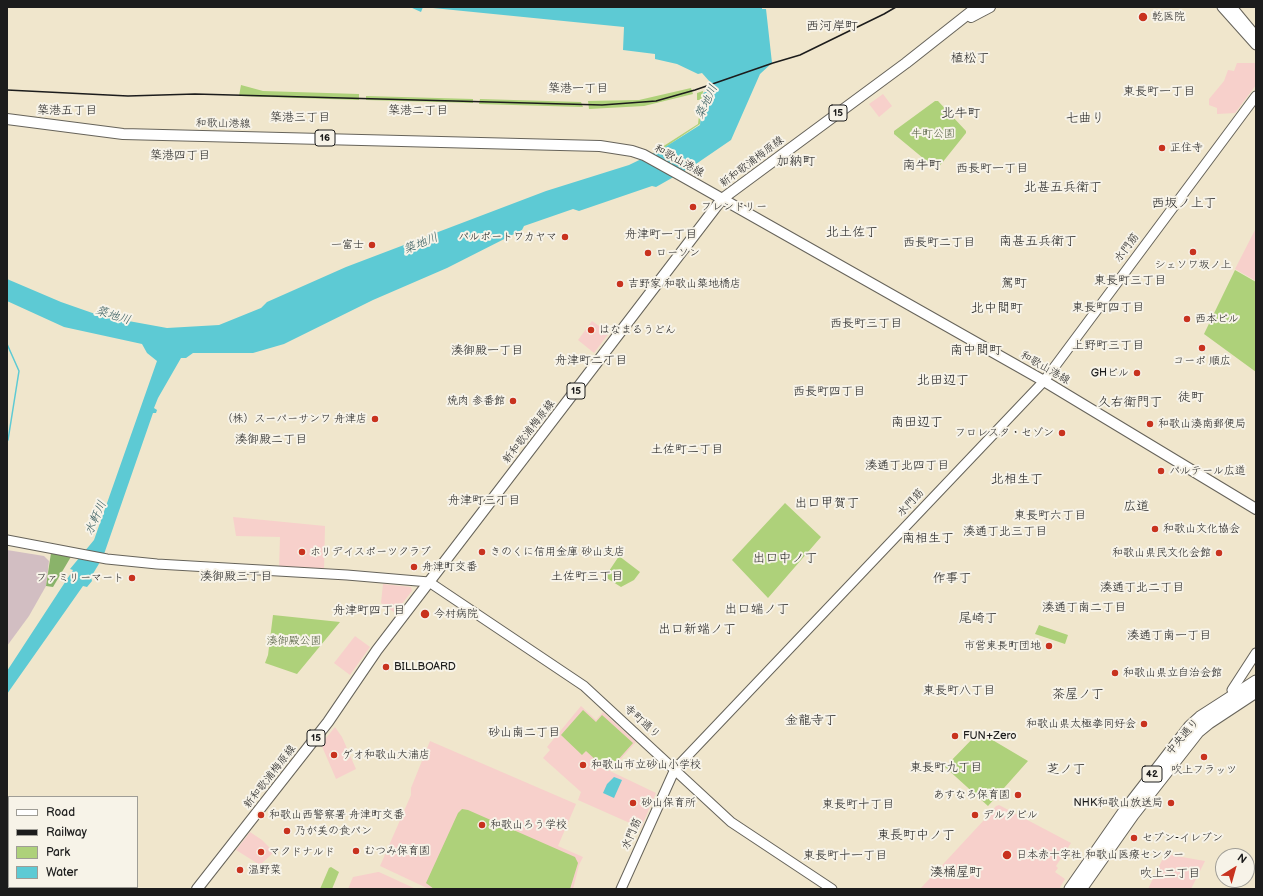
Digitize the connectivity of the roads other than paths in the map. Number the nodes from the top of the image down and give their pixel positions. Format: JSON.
{"nodes":[{"id":1,"x":985,"y":7,"type":"edge"},
{"id":2,"x":990,"y":7,"type":"edge"},
{"id":3,"x":1222,"y":7,"type":"edge"},
{"id":4,"x":1232,"y":7,"type":"edge"},
{"id":5,"x":975,"y":11,"type":"edge"},
{"id":6,"x":1246,"y":23,"type":"junction"},
{"id":7,"x":1256,"y":32,"type":"edge"},
{"id":8,"x":1256,"y":36,"type":"edge"},
{"id":9,"x":1256,"y":45,"type":"edge"},
{"id":10,"x":1256,"y":96,"type":"edge"},
{"id":11,"x":7,"y":119,"type":"edge"},
{"id":12,"x":722,"y":199,"type":"junction"},
{"id":13,"x":1044,"y":381,"type":"junction"},
{"id":14,"x":1256,"y":509,"type":"edge"},
{"id":15,"x":7,"y":540,"type":"edge"},
{"id":16,"x":429,"y":582,"type":"junction"},
{"id":17,"x":1256,"y":653,"type":"edge"},
{"id":18,"x":1256,"y":681,"type":"edge"},
{"id":19,"x":1256,"y":692,"type":"edge"},
{"id":20,"x":1236,"y":700,"type":"junction"},
{"id":21,"x":675,"y":769,"type":"junction"},
{"id":22,"x":197,"y":889,"type":"edge"},
{"id":23,"x":621,"y":889,"type":"edge"},
{"id":24,"x":832,"y":889,"type":"edge"},
{"id":25,"x":1070,"y":889,"type":"edge"},
{"id":26,"x":1081,"y":889,"type":"edge"}],
"edges":[{"from":1,"to":5,"type":"street"},
{"from":2,"to":5,"type":"main road","name":"新和歌浦梅原線","number":"15"},
{"from":3,"to":9,"type":"street"},
{"from":4,"to":6,"type":"street"},
{"from":5,"to":12,"type":"main road","name":"新和歌浦梅原線","number":"15"},
{"from":6,"to":7,"type":"street"},
{"from":6,"to":8,"type":"street"},
{"from":10,"to":13,"type":"street","name":"水門筋"},
{"from":11,"to":12,"type":"main road","name":"和歌山港線","number":"16"},
{"from":12,"to":13,"type":"main road","name":"和歌山港線","number":"16"},
{"from":12,"to":16,"type":"main road","name":"新和歌浦梅原線","number":"15"},
{"from":13,"to":14,"type":"main road","name":"和歌山港線","number":"16"},
{"from":13,"to":21,"type":"street","name":"水門筋"},
{"from":15,"to":16,"type":"street"},
{"from":16,"to":21,"type":"street","name":"寺町通り"},
{"from":16,"to":22,"type":"main road","name":"新和歌浦梅原線","number":"15"},
{"from":17,"to":20,"type":"street"},
{"from":18,"to":20,"type":"highway","name":"中央通り","number":"42"},
{"from":19,"to":20,"type":"highway","name":"中央通り","number":"42"},
{"from":20,"to":25,"type":"highway","name":"中央通り","number":"42"},
{"from":20,"to":26,"type":"highway","name":"中央通り","number":"42"},
{"from":21,"to":23,"type":"street","name":"水門筋"},
{"from":21,"to":24,"type":"street","name":"寺町通り"}]}
